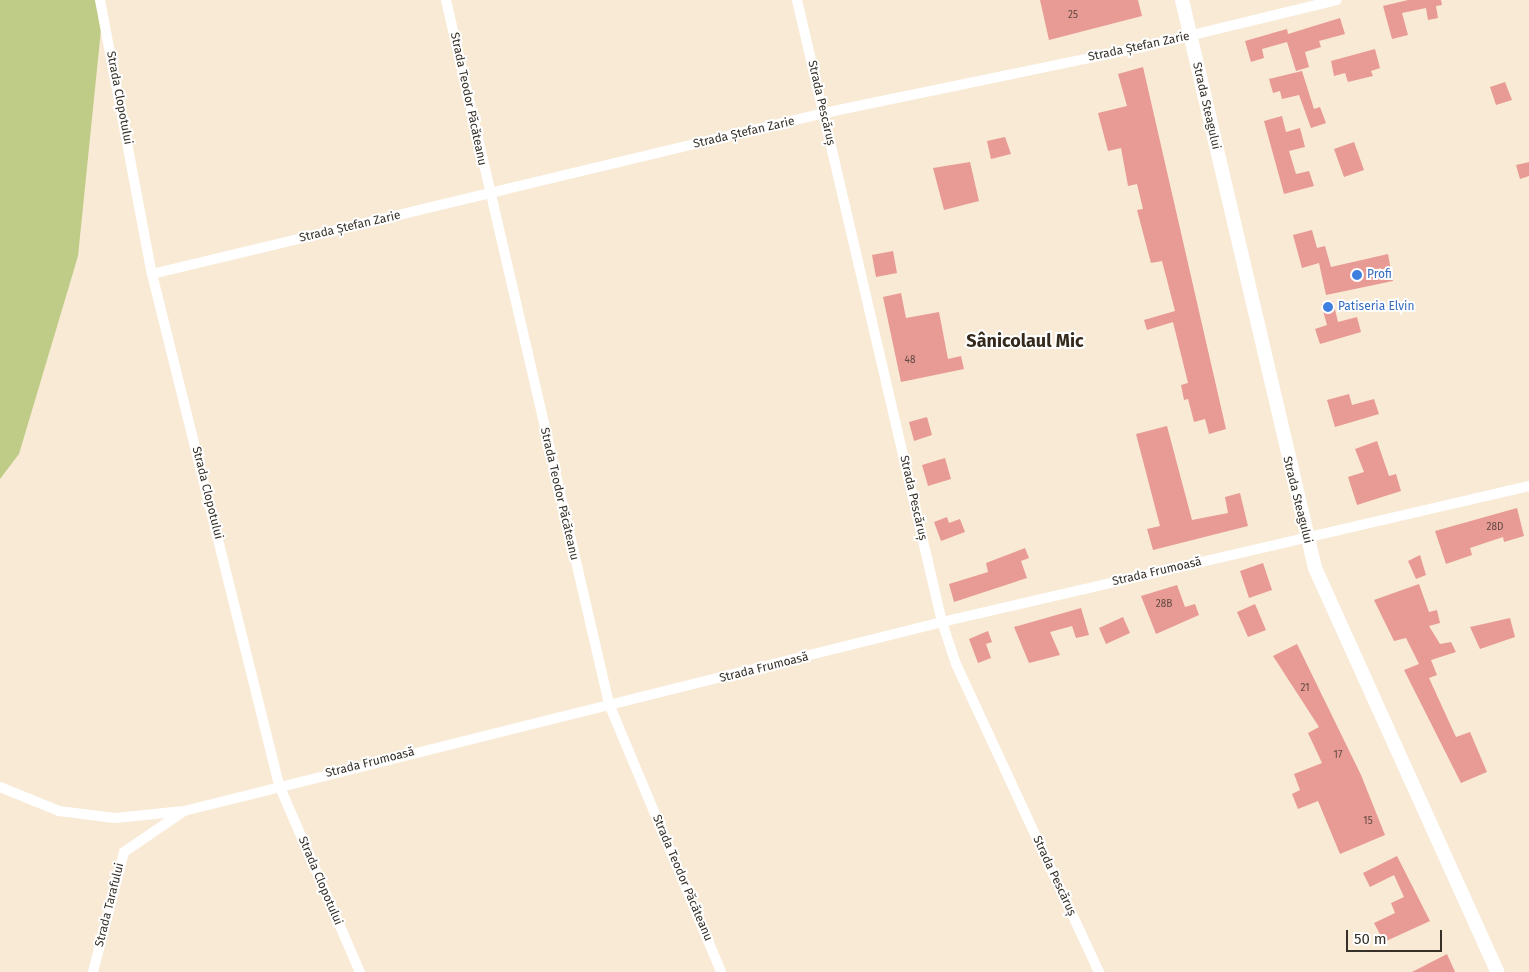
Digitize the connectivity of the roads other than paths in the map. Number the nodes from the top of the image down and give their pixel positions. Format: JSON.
{"nodes":[{"id":1,"x":100,"y":0,"type":"edge"},
{"id":2,"x":446,"y":0,"type":"edge"},
{"id":3,"x":797,"y":0,"type":"edge"},
{"id":4,"x":1182,"y":0,"type":"edge"},
{"id":5,"x":1337,"y":0,"type":"edge"},
{"id":6,"x":1191,"y":36,"type":"junction"},
{"id":7,"x":824,"y":114,"type":"junction"},
{"id":8,"x":488,"y":194,"type":"junction"},
{"id":9,"x":152,"y":274,"type":"junction"},
{"id":10,"x":1529,"y":486,"type":"edge"},
{"id":11,"x":1305,"y":537,"type":"junction"},
{"id":12,"x":942,"y":622,"type":"junction"},
{"id":13,"x":609,"y":704,"type":"junction"},
{"id":14,"x":279,"y":785,"type":"junction"},
{"id":15,"x":0,"y":787,"type":"edge"},
{"id":16,"x":184,"y":811,"type":"junction"},
{"id":17,"x":93,"y":972,"type":"edge"},
{"id":18,"x":360,"y":972,"type":"edge"},
{"id":19,"x":722,"y":972,"type":"edge"},
{"id":20,"x":1099,"y":972,"type":"edge"},
{"id":21,"x":1497,"y":972,"type":"edge"}],
"edges":[{"from":1,"to":9,"type":"street","name":"Strada Clopotului"},
{"from":2,"to":8,"type":"street","name":"Strada Teodor Păcăteanu"},
{"from":3,"to":7,"type":"street","name":"Strada Pescăruș"},
{"from":4,"to":6,"type":"main road","name":"Strada Steagului"},
{"from":5,"to":6,"type":"street","name":"Strada Ștefan Zarie"},
{"from":6,"to":7,"type":"street","name":"Strada Ștefan Zarie"},
{"from":6,"to":11,"type":"main road","name":"Strada Steagului"},
{"from":7,"to":8,"type":"street","name":"Strada Ștefan Zarie"},
{"from":7,"to":12,"type":"street","name":"Strada Pescăruș"},
{"from":8,"to":9,"type":"street","name":"Strada Ștefan Zarie"},
{"from":8,"to":13,"type":"street","name":"Strada Teodor Păcăteanu"},
{"from":9,"to":14,"type":"street","name":"Strada Clopotului"},
{"from":10,"to":11,"type":"street","name":"Strada Frumoasă"},
{"from":11,"to":12,"type":"street","name":"Strada Frumoasă"},
{"from":11,"to":21,"type":"main road","name":"Strada Steagului"},
{"from":12,"to":13,"type":"street","name":"Strada Frumoasă"},
{"from":12,"to":20,"type":"street","name":"Strada Pescăruș"},
{"from":13,"to":14,"type":"street","name":"Strada Frumoasă"},
{"from":13,"to":19,"type":"street","name":"Strada Teodor Păcăteanu"},
{"from":14,"to":16,"type":"street","name":"Strada Frumoasă"},
{"from":14,"to":18,"type":"street","name":"Strada Clopotului"},
{"from":15,"to":16,"type":"street","name":"Strada Frumoasă"},
{"from":16,"to":17,"type":"street","name":"Strada Tarafului"}]}
